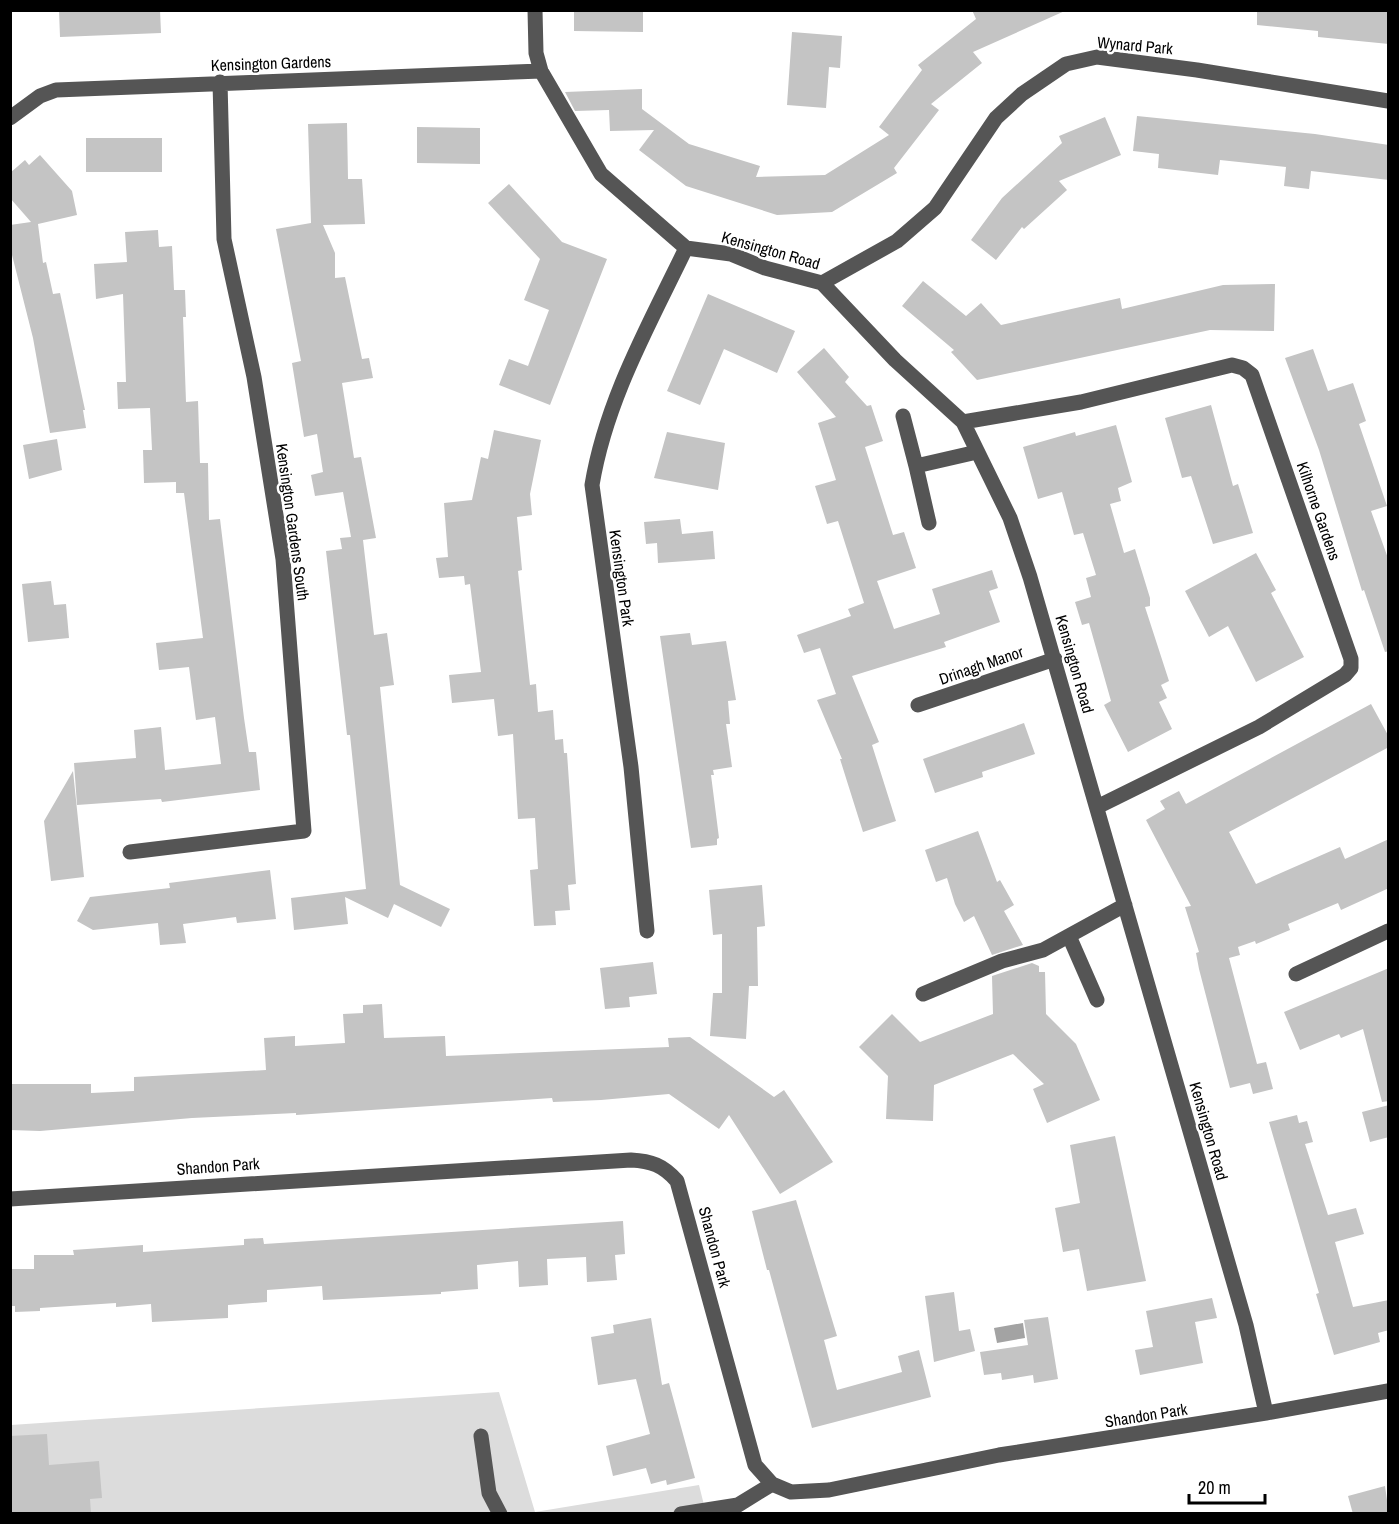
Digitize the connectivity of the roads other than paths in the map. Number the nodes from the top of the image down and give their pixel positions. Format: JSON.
{"nodes":[{"id":1,"x":535,"y":10,"type":"edge"},
{"id":2,"x":541,"y":71,"type":"junction"},
{"id":3,"x":220,"y":82,"type":"junction"},
{"id":4,"x":1389,"y":100,"type":"edge"},
{"id":5,"x":10,"y":118,"type":"edge"},
{"id":6,"x":686,"y":248,"type":"junction"},
{"id":7,"x":822,"y":283,"type":"junction"},
{"id":8,"x":903,"y":416,"type":"dead end"},
{"id":9,"x":963,"y":422,"type":"junction"},
{"id":10,"x":977,"y":452,"type":"junction"},
{"id":11,"x":916,"y":466,"type":"junction"},
{"id":12,"x":928,"y":523,"type":"dead end"},
{"id":13,"x":1055,"y":659,"type":"junction"},
{"id":14,"x":918,"y":705,"type":"dead end"},
{"id":15,"x":1097,"y":807,"type":"junction"},
{"id":16,"x":130,"y":852,"type":"dead end"},
{"id":17,"x":1125,"y":905,"type":"junction"},
{"id":18,"x":647,"y":931,"type":"dead end"},
{"id":19,"x":1389,"y":931,"type":"edge"},
{"id":20,"x":1069,"y":936,"type":"junction"},
{"id":21,"x":1296,"y":974,"type":"dead end"},
{"id":22,"x":923,"y":994,"type":"dead end"},
{"id":23,"x":1097,"y":1000,"type":"dead end"},
{"id":24,"x":10,"y":1199,"type":"edge"},
{"id":25,"x":1389,"y":1391,"type":"edge"},
{"id":26,"x":1266,"y":1413,"type":"junction"},
{"id":27,"x":481,"y":1436,"type":"dead end"},
{"id":28,"x":771,"y":1484,"type":"junction"},
{"id":29,"x":500,"y":1514,"type":"edge"},
{"id":30,"x":681,"y":1514,"type":"edge"}],
"edges":[{"from":1,"to":2,"type":"street"},
{"from":2,"to":3,"type":"street","name":"Kensington Gardens"},
{"from":2,"to":6,"type":"street"},
{"from":3,"to":5,"type":"street","name":"Kensington Gardens"},
{"from":3,"to":16,"type":"street","name":"Kensington Gardens South"},
{"from":4,"to":7,"type":"street","name":"Wynard Park"},
{"from":6,"to":7,"type":"street","name":"Kensington Road"},
{"from":6,"to":18,"type":"street","name":"Kensington Park"},
{"from":7,"to":9,"type":"street","name":"Kensington Road"},
{"from":8,"to":11,"type":"street"},
{"from":9,"to":10,"type":"street","name":"Kensington Road"},
{"from":9,"to":15,"type":"street","name":"Kilhorne Gardens"},
{"from":10,"to":11,"type":"street"},
{"from":10,"to":13,"type":"street","name":"Kensington Road"},
{"from":11,"to":12,"type":"street"},
{"from":13,"to":14,"type":"street","name":"Drinagh Manor"},
{"from":13,"to":15,"type":"street","name":"Kensington Road"},
{"from":15,"to":17,"type":"street","name":"Kensington Road"},
{"from":17,"to":20,"type":"street"},
{"from":17,"to":26,"type":"street","name":"Kensington Road"},
{"from":19,"to":21,"type":"street"},
{"from":20,"to":22,"type":"street"},
{"from":20,"to":23,"type":"street"},
{"from":24,"to":28,"type":"street","name":"Shandon Park"},
{"from":25,"to":26,"type":"street"},
{"from":26,"to":28,"type":"street","name":"Shandon Park"},
{"from":27,"to":29,"type":"street"},
{"from":28,"to":30,"type":"street"}]}
